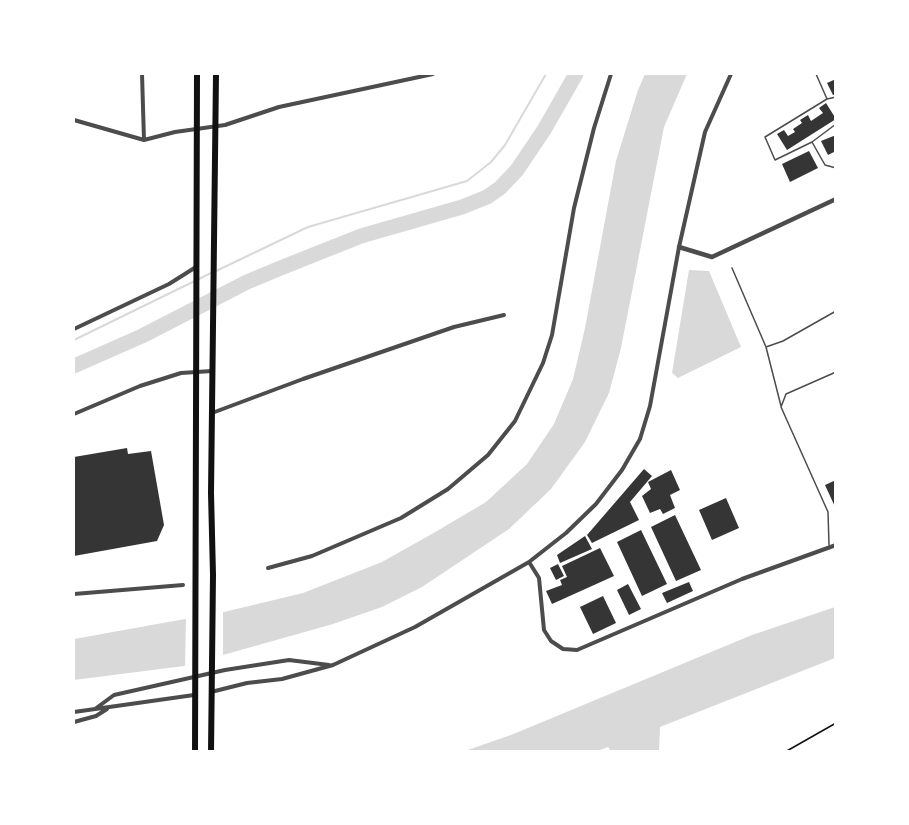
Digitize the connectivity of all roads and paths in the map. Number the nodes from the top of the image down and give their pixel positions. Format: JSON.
{"nodes":[{"id":1,"x":142,"y":74,"type":"edge"},
{"id":2,"x":197,"y":74,"type":"edge"},
{"id":3,"x":216,"y":74,"type":"edge"},
{"id":4,"x":433,"y":74,"type":"edge"},
{"id":5,"x":611,"y":74,"type":"edge"},
{"id":6,"x":731,"y":74,"type":"edge"},
{"id":7,"x":816,"y":74,"type":"edge"},
{"id":8,"x":836,"y":98,"type":"edge"},
{"id":9,"x":828,"y":99,"type":"junction"},
{"id":10,"x":74,"y":120,"type":"edge"},
{"id":11,"x":836,"y":124,"type":"edge"},
{"id":12,"x":217,"y":126,"type":"junction"},
{"id":13,"x":197,"y":129,"type":"junction"},
{"id":14,"x":144,"y":140,"type":"junction"},
{"id":15,"x":812,"y":141,"type":"junction"},
{"id":16,"x":836,"y":168,"type":"edge"},
{"id":17,"x":836,"y":199,"type":"edge"},
{"id":18,"x":679,"y":247,"type":"junction"},
{"id":19,"x":732,"y":268,"type":"dead end"},
{"id":20,"x":196,"y":269,"type":"junction"},
{"id":21,"x":836,"y":311,"type":"edge"},
{"id":22,"x":504,"y":315,"type":"dead end"},
{"id":23,"x":74,"y":329,"type":"edge"},
{"id":24,"x":766,"y":347,"type":"junction"},
{"id":25,"x":213,"y":371,"type":"junction"},
{"id":26,"x":196,"y":372,"type":"junction"},
{"id":27,"x":836,"y":372,"type":"edge"},
{"id":28,"x":781,"y":407,"type":"junction"},
{"id":29,"x":212,"y":413,"type":"junction"},
{"id":30,"x":74,"y":414,"type":"edge"},
{"id":31,"x":836,"y":545,"type":"edge"},
{"id":32,"x":830,"y":546,"type":"junction"},
{"id":33,"x":529,"y":562,"type":"junction"},
{"id":34,"x":268,"y":568,"type":"dead end"},
{"id":35,"x":183,"y":585,"type":"dead end"},
{"id":36,"x":74,"y":594,"type":"edge"},
{"id":37,"x":333,"y":665,"type":"junction"},
{"id":38,"x":211,"y":691,"type":"junction"},
{"id":39,"x":195,"y":694,"type":"junction"},
{"id":40,"x":110,"y":707,"type":"junction"},
{"id":41,"x":95,"y":709,"type":"junction"},
{"id":42,"x":74,"y":712,"type":"edge"},
{"id":43,"x":74,"y":722,"type":"edge"},
{"id":44,"x":836,"y":723,"type":"edge"},
{"id":45,"x":195,"y":752,"type":"edge"},
{"id":46,"x":211,"y":752,"type":"edge"},
{"id":47,"x":785,"y":752,"type":"edge"}],
"edges":[{"from":1,"to":14,"type":"street"},
{"from":2,"to":13,"type":"highway"},
{"from":3,"to":12,"type":"highway"},
{"from":4,"to":12,"type":"street"},
{"from":5,"to":34,"type":"street"},
{"from":6,"to":18,"type":"street"},
{"from":7,"to":9,"type":"lane"},
{"from":8,"to":9,"type":"lane"},
{"from":9,"to":15,"type":"lane"},
{"from":10,"to":14,"type":"street"},
{"from":11,"to":15,"type":"lane"},
{"from":12,"to":13,"type":"street"},
{"from":12,"to":25,"type":"highway"},
{"from":13,"to":14,"type":"street"},
{"from":13,"to":20,"type":"highway"},
{"from":15,"to":16,"type":"lane"},
{"from":17,"to":18,"type":"street"},
{"from":18,"to":33,"type":"street"},
{"from":19,"to":24,"type":"lane"},
{"from":20,"to":23,"type":"street"},
{"from":20,"to":26,"type":"highway"},
{"from":21,"to":24,"type":"lane"},
{"from":22,"to":29,"type":"street"},
{"from":24,"to":28,"type":"lane"},
{"from":25,"to":26,"type":"street"},
{"from":25,"to":29,"type":"highway"},
{"from":26,"to":30,"type":"street"},
{"from":26,"to":39,"type":"highway"},
{"from":27,"to":28,"type":"lane"},
{"from":28,"to":32,"type":"lane"},
{"from":29,"to":38,"type":"highway"},
{"from":31,"to":32,"type":"street"},
{"from":32,"to":33,"type":"street"},
{"from":33,"to":37,"type":"street"},
{"from":35,"to":36,"type":"street"},
{"from":37,"to":38,"type":"street"},
{"from":37,"to":41,"type":"street"},
{"from":38,"to":46,"type":"highway"},
{"from":39,"to":40,"type":"street"},
{"from":39,"to":45,"type":"highway"},
{"from":40,"to":41,"type":"street"},
{"from":40,"to":43,"type":"street"},
{"from":41,"to":42,"type":"street"},
{"from":44,"to":47,"type":"path"}]}
